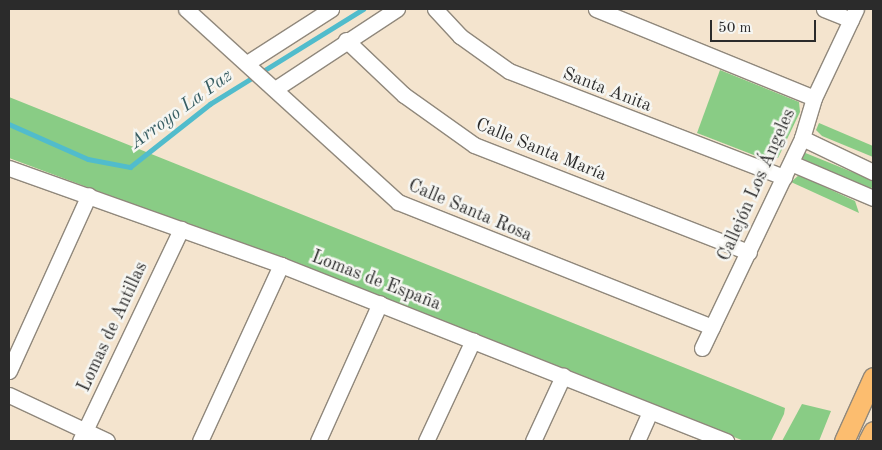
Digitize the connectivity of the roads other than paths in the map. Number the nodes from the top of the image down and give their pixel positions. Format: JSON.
{"nodes":[{"id":1,"x":186,"y":9,"type":"edge"},
{"id":2,"x":397,"y":9,"type":"edge"},
{"id":3,"x":435,"y":9,"type":"edge"},
{"id":4,"x":596,"y":9,"type":"edge"},
{"id":5,"x":824,"y":9,"type":"edge"},
{"id":6,"x":320,"y":11,"type":"edge"},
{"id":7,"x":854,"y":14,"type":"edge"},
{"id":8,"x":346,"y":40,"type":"junction"},
{"id":9,"x":250,"y":66,"type":"junction"},
{"id":10,"x":272,"y":86,"type":"junction"},
{"id":11,"x":814,"y":98,"type":"junction"},
{"id":12,"x":802,"y":138,"type":"junction"},
{"id":13,"x":791,"y":163,"type":"junction"},
{"id":14,"x":9,"y":168,"type":"edge"},
{"id":15,"x":873,"y":172,"type":"edge"},
{"id":16,"x":784,"y":177,"type":"junction"},
{"id":17,"x":88,"y":195,"type":"junction"},
{"id":18,"x":873,"y":198,"type":"edge"},
{"id":19,"x":181,"y":229,"type":"junction"},
{"id":20,"x":749,"y":252,"type":"junction"},
{"id":21,"x":281,"y":265,"type":"junction"},
{"id":22,"x":380,"y":303,"type":"junction"},
{"id":23,"x":712,"y":327,"type":"junction"},
{"id":24,"x":474,"y":340,"type":"junction"},
{"id":25,"x":702,"y":348,"type":"dead end"},
{"id":26,"x":9,"y":371,"type":"edge"},
{"id":27,"x":563,"y":376,"type":"junction"},
{"id":28,"x":873,"y":377,"type":"edge"},
{"id":29,"x":9,"y":395,"type":"edge"},
{"id":30,"x":650,"y":412,"type":"junction"},
{"id":31,"x":873,"y":431,"type":"edge"},
{"id":32,"x":82,"y":436,"type":"edge"},
{"id":33,"x":107,"y":441,"type":"edge"},
{"id":34,"x":200,"y":441,"type":"edge"},
{"id":35,"x":318,"y":441,"type":"edge"},
{"id":36,"x":426,"y":441,"type":"edge"},
{"id":37,"x":533,"y":441,"type":"edge"},
{"id":38,"x":637,"y":441,"type":"edge"},
{"id":39,"x":726,"y":441,"type":"edge"},
{"id":40,"x":844,"y":441,"type":"edge"},
{"id":41,"x":868,"y":441,"type":"edge"}],
"edges":[{"from":1,"to":9,"type":"street","name":"Calle Santa Rosa"},
{"from":2,"to":8,"type":"street"},
{"from":3,"to":16,"type":"street","name":"Santa Anita"},
{"from":4,"to":11,"type":"street"},
{"from":5,"to":7,"type":"street"},
{"from":6,"to":9,"type":"street"},
{"from":7,"to":11,"type":"street","name":"Callejón Los Ángeles"},
{"from":8,"to":10,"type":"street"},
{"from":8,"to":20,"type":"street","name":"Calle Santa María"},
{"from":9,"to":10,"type":"street","name":"Calle Santa Rosa"},
{"from":10,"to":23,"type":"street","name":"Calle Santa Rosa"},
{"from":11,"to":12,"type":"street","name":"Callejón Los Ángeles"},
{"from":12,"to":13,"type":"street","name":"Callejón Los Ángeles"},
{"from":12,"to":15,"type":"street"},
{"from":13,"to":16,"type":"street","name":"Callejón Los Ángeles"},
{"from":13,"to":18,"type":"street"},
{"from":14,"to":17,"type":"street","name":"Lomas de España"},
{"from":16,"to":20,"type":"street","name":"Callejón Los Ángeles"},
{"from":17,"to":19,"type":"street","name":"Lomas de España"},
{"from":17,"to":26,"type":"street"},
{"from":19,"to":21,"type":"street","name":"Lomas de España"},
{"from":19,"to":32,"type":"street","name":"Lomas de Antillas"},
{"from":20,"to":23,"type":"street","name":"Callejón Los Ángeles"},
{"from":21,"to":22,"type":"street","name":"Lomas de España"},
{"from":21,"to":34,"type":"street"},
{"from":22,"to":24,"type":"street","name":"Lomas de España"},
{"from":22,"to":35,"type":"street"},
{"from":23,"to":25,"type":"street","name":"Callejón Los Ángeles"},
{"from":24,"to":27,"type":"street","name":"Lomas de España"},
{"from":24,"to":36,"type":"street"},
{"from":27,"to":30,"type":"street","name":"Lomas de España"},
{"from":27,"to":37,"type":"street"},
{"from":28,"to":40,"type":"main road"},
{"from":29,"to":32,"type":"street"},
{"from":30,"to":38,"type":"street"},
{"from":30,"to":39,"type":"street","name":"Lomas de España"},
{"from":31,"to":41,"type":"main road"},
{"from":32,"to":33,"type":"street"}]}
